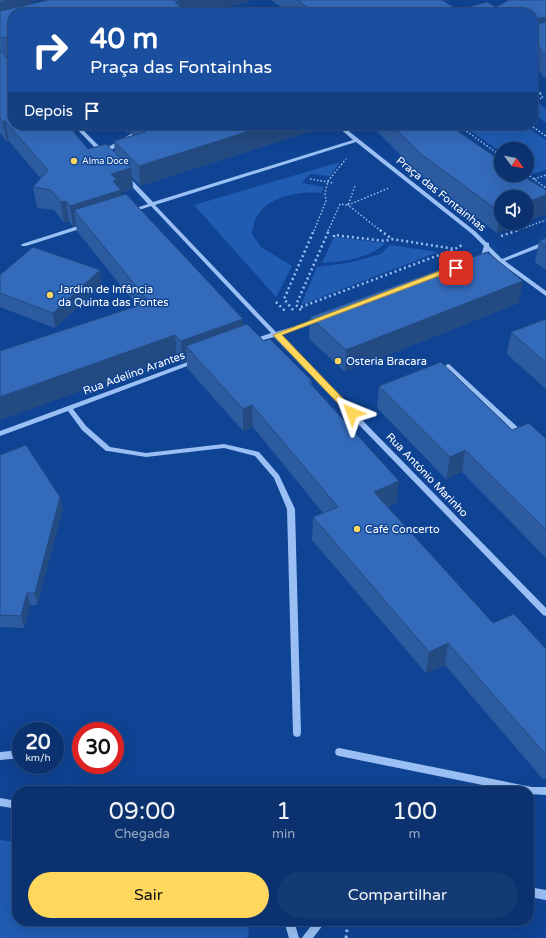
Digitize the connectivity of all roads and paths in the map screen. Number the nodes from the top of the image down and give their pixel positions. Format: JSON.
{"nodes":[{"id":1,"x":538,"y":89,"type":"edge"},
{"id":2,"x":540,"y":93,"type":"joint"},
{"id":3,"x":538,"y":99,"type":"edge"},
{"id":4,"x":80,"y":130,"type":"edge"},
{"id":5,"x":144,"y":130,"type":"edge"},
{"id":6,"x":344,"y":130,"type":"edge"},
{"id":7,"x":465,"y":130,"type":"edge"},
{"id":8,"x":537,"y":130,"type":"edge"},
{"id":9,"x":546,"y":136,"type":"edge"},
{"id":10,"x":357,"y":140,"type":"junction"},
{"id":11,"x":494,"y":151,"type":"edge"},
{"id":12,"x":102,"y":152,"type":"junction"},
{"id":13,"x":347,"y":155,"type":"dead end"},
{"id":14,"x":107,"y":157,"type":"edge"},
{"id":15,"x":122,"y":172,"type":"edge"},
{"id":16,"x":546,"y":175,"type":"edge"},
{"id":17,"x":310,"y":179,"type":"dead end"},
{"id":18,"x":534,"y":179,"type":"joint"},
{"id":19,"x":329,"y":182,"type":"junction"},
{"id":20,"x":334,"y":183,"type":"dead end"},
{"id":21,"x":354,"y":186,"type":"dead end"},
{"id":22,"x":389,"y":188,"type":"dead end"},
{"id":23,"x":546,"y":188,"type":"edge"},
{"id":24,"x":152,"y":203,"type":"junction"},
{"id":25,"x":348,"y":205,"type":"junction"},
{"id":26,"x":122,"y":213,"type":"edge"},
{"id":27,"x":546,"y":220,"type":"edge"},
{"id":28,"x":93,"y":223,"type":"edge"},
{"id":29,"x":503,"y":236,"type":"dead end"},
{"id":30,"x":334,"y":237,"type":"dead end"},
{"id":31,"x":392,"y":239,"type":"junction"},
{"id":32,"x":24,"y":244,"type":"dead end"},
{"id":33,"x":487,"y":244,"type":"junction"},
{"id":34,"x":546,"y":244,"type":"edge"},
{"id":35,"x":462,"y":245,"type":"dead end"},
{"id":36,"x":456,"y":250,"type":"junction"},
{"id":37,"x":477,"y":260,"type":"edge"},
{"id":38,"x":501,"y":261,"type":"junction"},
{"id":39,"x":546,"y":294,"type":"edge"},
{"id":40,"x":276,"y":302,"type":"dead end"},
{"id":41,"x":299,"y":308,"type":"junction"},
{"id":42,"x":293,"y":310,"type":"dead end"},
{"id":43,"x":286,"y":312,"type":"dead end"},
{"id":44,"x":304,"y":312,"type":"dead end"},
{"id":45,"x":322,"y":319,"type":"edge"},
{"id":46,"x":277,"y":335,"type":"junction"},
{"id":47,"x":248,"y":342,"type":"edge"},
{"id":48,"x":203,"y":359,"type":"edge"},
{"id":49,"x":448,"y":366,"type":"edge"},
{"id":50,"x":69,"y":408,"type":"junction"},
{"id":51,"x":0,"y":434,"type":"edge"},
{"id":52,"x":529,"y":441,"type":"edge"},
{"id":53,"x":546,"y":613,"type":"edge"},
{"id":54,"x":297,"y":733,"type":"dead end"},
{"id":55,"x":338,"y":752,"type":"dead end"},
{"id":56,"x":12,"y":755,"type":"edge"},
{"id":57,"x":0,"y":756,"type":"edge"},
{"id":58,"x":507,"y":786,"type":"edge"},
{"id":59,"x":534,"y":791,"type":"edge"},
{"id":60,"x":546,"y":791,"type":"edge"},
{"id":61,"x":0,"y":802,"type":"edge"},
{"id":62,"x":12,"y":804,"type":"edge"},
{"id":63,"x":534,"y":893,"type":"edge"},
{"id":64,"x":546,"y":895,"type":"edge"},
{"id":65,"x":290,"y":926,"type":"edge"},
{"id":66,"x":317,"y":926,"type":"edge"},
{"id":67,"x":347,"y":926,"type":"edge"},
{"id":68,"x":294,"y":938,"type":"edge"},
{"id":69,"x":307,"y":938,"type":"edge"},
{"id":70,"x":346,"y":938,"type":"edge"}],
"edges":[{"from":1,"to":2,"type":"path"},
{"from":2,"to":3,"type":"path"},
{"from":4,"to":12,"type":"street"},
{"from":5,"to":12,"type":"street"},
{"from":6,"to":10,"type":"street","name":"Praça das Fontainhas"},
{"from":7,"to":11,"type":"path"},
{"from":8,"to":9,"type":"path"},
{"from":10,"to":24,"type":"street"},
{"from":10,"to":33,"type":"street","name":"Praça das Fontainhas"},
{"from":12,"to":14,"type":"street"},
{"from":13,"to":19,"type":"path"},
{"from":15,"to":24,"type":"street"},
{"from":16,"to":18,"type":"path"},
{"from":17,"to":19,"type":"path"},
{"from":18,"to":23,"type":"path"},
{"from":19,"to":20,"type":"path"},
{"from":19,"to":42,"type":"path"},
{"from":21,"to":25,"type":"path"},
{"from":22,"to":25,"type":"path"},
{"from":24,"to":26,"type":"street"},
{"from":24,"to":46,"type":"street"},
{"from":25,"to":31,"type":"path"},
{"from":25,"to":41,"type":"path"},
{"from":27,"to":29,"type":"path"},
{"from":28,"to":32,"type":"street"},
{"from":30,"to":31,"type":"path"},
{"from":31,"to":36,"type":"path"},
{"from":33,"to":37,"type":"street","name":"Praça das Fontainhas"},
{"from":33,"to":38,"type":"street"},
{"from":34,"to":38,"type":"street"},
{"from":35,"to":36,"type":"path"},
{"from":36,"to":41,"type":"path"},
{"from":38,"to":39,"type":"street"},
{"from":40,"to":43,"type":"path"},
{"from":41,"to":44,"type":"path"},
{"from":45,"to":46,"type":"street"},
{"from":46,"to":47,"type":"street"},
{"from":46,"to":53,"type":"street","name":"Rua António Marinho"},
{"from":48,"to":50,"type":"street","name":"Rua Adelino Arantes"},
{"from":49,"to":52,"type":"street"},
{"from":50,"to":51,"type":"street","name":"Rua Adelino Arantes"},
{"from":50,"to":54,"type":"street"},
{"from":55,"to":58,"type":"street"},
{"from":56,"to":57,"type":"street"},
{"from":59,"to":60,"type":"street"},
{"from":61,"to":62,"type":"street"},
{"from":63,"to":64,"type":"street"},
{"from":65,"to":68,"type":"street"},
{"from":66,"to":69,"type":"street"},
{"from":67,"to":70,"type":"path"}]}
